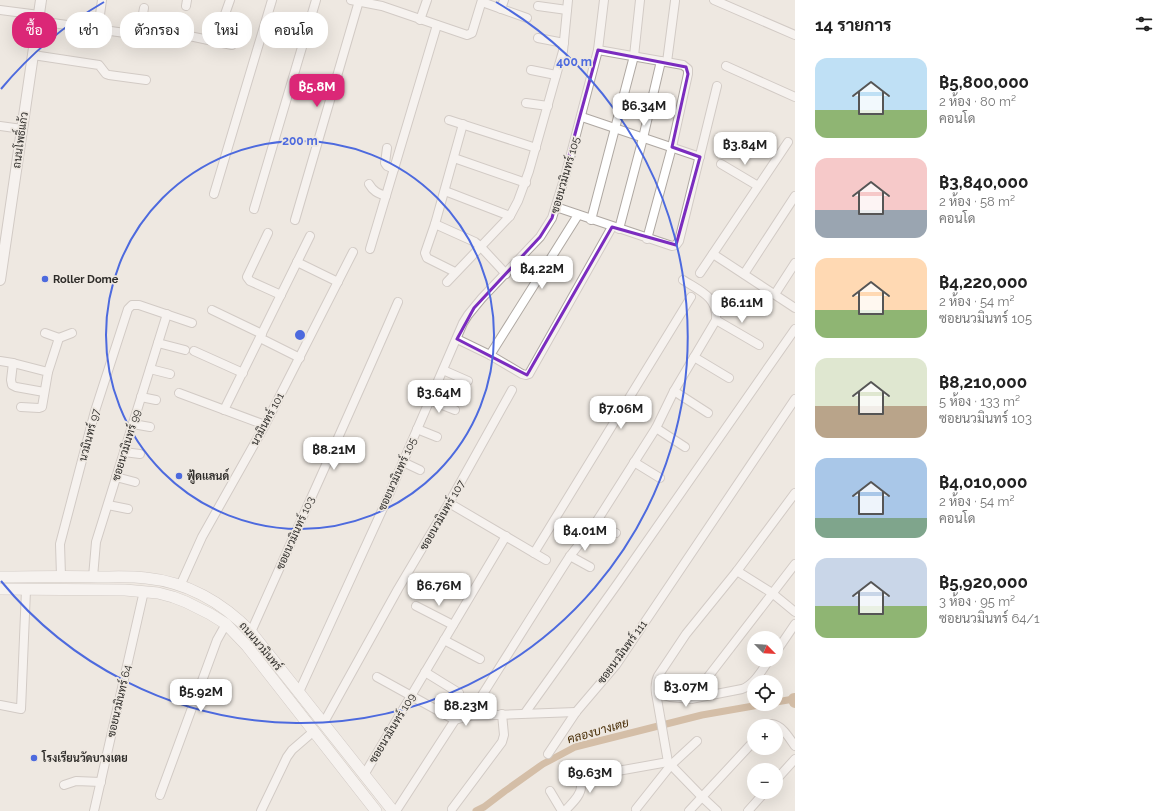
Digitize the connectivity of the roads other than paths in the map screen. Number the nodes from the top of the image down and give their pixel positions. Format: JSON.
{"nodes":[{"id":1,"x":41,"y":0,"type":"edge"},
{"id":2,"x":102,"y":0,"type":"edge"},
{"id":3,"x":230,"y":0,"type":"edge"},
{"id":4,"x":272,"y":0,"type":"edge"},
{"id":5,"x":316,"y":0,"type":"edge"},
{"id":6,"x":427,"y":0,"type":"edge"},
{"id":7,"x":504,"y":0,"type":"edge"},
{"id":8,"x":568,"y":0,"type":"edge"},
{"id":9,"x":604,"y":0,"type":"edge"},
{"id":10,"x":640,"y":0,"type":"edge"},
{"id":11,"x":714,"y":0,"type":"edge"},
{"id":12,"x":355,"y":1,"type":"edge"},
{"id":13,"x":482,"y":1,"type":"edge"},
{"id":14,"x":675,"y":1,"type":"dead end"},
{"id":15,"x":538,"y":6,"type":"dead end"},
{"id":16,"x":144,"y":8,"type":"dead end"},
{"id":17,"x":501,"y":9,"type":"junction"},
{"id":18,"x":0,"y":10,"type":"edge"},
{"id":19,"x":568,"y":10,"type":"junction"},
{"id":20,"x":39,"y":12,"type":"edge"},
{"id":21,"x":100,"y":12,"type":"edge"},
{"id":22,"x":143,"y":12,"type":"edge"},
{"id":23,"x":226,"y":12,"type":"edge"},
{"id":24,"x":12,"y":13,"type":"edge"},
{"id":25,"x":527,"y":18,"type":"dead end"},
{"id":26,"x":420,"y":20,"type":"junction"},
{"id":27,"x":437,"y":25,"type":"junction"},
{"id":28,"x":795,"y":35,"type":"edge"},
{"id":29,"x":538,"y":38,"type":"dead end"},
{"id":30,"x":564,"y":43,"type":"junction"},
{"id":31,"x":34,"y":48,"type":"edge"},
{"id":32,"x":598,"y":50,"type":"junction"},
{"id":33,"x":33,"y":55,"type":"junction"},
{"id":34,"x":634,"y":56,"type":"junction"},
{"id":35,"x":664,"y":62,"type":"junction"},
{"id":36,"x":726,"y":66,"type":"dead end"},
{"id":37,"x":531,"y":70,"type":"dead end"},
{"id":38,"x":556,"y":75,"type":"junction"},
{"id":39,"x":146,"y":80,"type":"dead end"},
{"id":40,"x":717,"y":86,"type":"dead end"},
{"id":41,"x":795,"y":97,"type":"edge"},
{"id":42,"x":526,"y":103,"type":"dead end"},
{"id":43,"x":548,"y":106,"type":"junction"},
{"id":44,"x":582,"y":117,"type":"junction"},
{"id":45,"x":449,"y":120,"type":"dead end"},
{"id":46,"x":463,"y":124,"type":"junction"},
{"id":47,"x":0,"y":126,"type":"edge"},
{"id":48,"x":614,"y":128,"type":"junction"},
{"id":49,"x":22,"y":129,"type":"junction"},
{"id":50,"x":643,"y":138,"type":"junction"},
{"id":51,"x":788,"y":142,"type":"dead end"},
{"id":52,"x":672,"y":147,"type":"junction"},
{"id":53,"x":387,"y":148,"type":"dead end"},
{"id":54,"x":536,"y":148,"type":"junction"},
{"id":55,"x":700,"y":156,"type":"junction"},
{"id":56,"x":454,"y":158,"type":"junction"},
{"id":57,"x":721,"y":164,"type":"dead end"},
{"id":58,"x":394,"y":168,"type":"junction"},
{"id":59,"x":526,"y":183,"type":"junction"},
{"id":60,"x":369,"y":184,"type":"dead end"},
{"id":61,"x":758,"y":186,"type":"junction"},
{"id":62,"x":444,"y":191,"type":"junction"},
{"id":63,"x":214,"y":194,"type":"dead end"},
{"id":64,"x":386,"y":196,"type":"junction"},
{"id":65,"x":795,"y":196,"type":"edge"},
{"id":66,"x":556,"y":207,"type":"junction"},
{"id":67,"x":254,"y":209,"type":"dead end"},
{"id":68,"x":578,"y":215,"type":"junction"},
{"id":69,"x":510,"y":216,"type":"junction"},
{"id":70,"x":294,"y":220,"type":"dead end"},
{"id":71,"x":591,"y":220,"type":"junction"},
{"id":72,"x":435,"y":224,"type":"junction"},
{"id":73,"x":615,"y":228,"type":"junction"},
{"id":74,"x":268,"y":233,"type":"dead end"},
{"id":75,"x":310,"y":236,"type":"dead end"},
{"id":76,"x":647,"y":239,"type":"junction"},
{"id":77,"x":480,"y":246,"type":"junction"},
{"id":78,"x":370,"y":248,"type":"dead end"},
{"id":79,"x":353,"y":252,"type":"dead end"},
{"id":80,"x":713,"y":254,"type":"junction"},
{"id":81,"x":297,"y":262,"type":"junction"},
{"id":82,"x":795,"y":263,"type":"edge"},
{"id":83,"x":455,"y":272,"type":"junction"},
{"id":84,"x":700,"y":273,"type":"dead end"},
{"id":85,"x":0,"y":274,"type":"edge"},
{"id":86,"x":506,"y":274,"type":"junction"},
{"id":87,"x":744,"y":274,"type":"junction"},
{"id":88,"x":683,"y":280,"type":"dead end"},
{"id":89,"x":338,"y":282,"type":"junction"},
{"id":90,"x":447,"y":282,"type":"dead end"},
{"id":91,"x":775,"y":294,"type":"junction"},
{"id":92,"x":281,"y":295,"type":"junction"},
{"id":93,"x":691,"y":297,"type":"dead end"},
{"id":94,"x":398,"y":302,"type":"dead end"},
{"id":95,"x":795,"y":308,"type":"edge"},
{"id":96,"x":212,"y":310,"type":"dead end"},
{"id":97,"x":167,"y":314,"type":"junction"},
{"id":98,"x":716,"y":320,"type":"junction"},
{"id":99,"x":192,"y":323,"type":"dead end"},
{"id":100,"x":795,"y":329,"type":"edge"},
{"id":101,"x":45,"y":333,"type":"dead end"},
{"id":102,"x":72,"y":333,"type":"dead end"},
{"id":103,"x":261,"y":336,"type":"junction"},
{"id":104,"x":59,"y":338,"type":"junction"},
{"id":105,"x":457,"y":339,"type":"junction"},
{"id":106,"x":158,"y":343,"type":"junction"},
{"id":107,"x":759,"y":345,"type":"dead end"},
{"id":108,"x":185,"y":350,"type":"dead end"},
{"id":109,"x":194,"y":350,"type":"dead end"},
{"id":110,"x":490,"y":355,"type":"junction"},
{"id":111,"x":694,"y":357,"type":"junction"},
{"id":112,"x":300,"y":358,"type":"junction"},
{"id":113,"x":0,"y":361,"type":"edge"},
{"id":114,"x":13,"y":363,"type":"junction"},
{"id":115,"x":150,"y":369,"type":"junction"},
{"id":116,"x":443,"y":370,"type":"junction"},
{"id":117,"x":48,"y":372,"type":"junction"},
{"id":118,"x":242,"y":373,"type":"junction"},
{"id":119,"x":170,"y":374,"type":"dead end"},
{"id":120,"x":729,"y":378,"type":"dead end"},
{"id":121,"x":468,"y":381,"type":"dead end"},
{"id":122,"x":512,"y":390,"type":"dead end"},
{"id":123,"x":674,"y":391,"type":"junction"},
{"id":124,"x":44,"y":392,"type":"junction"},
{"id":125,"x":179,"y":393,"type":"dead end"},
{"id":126,"x":141,"y":396,"type":"junction"},
{"id":127,"x":795,"y":399,"type":"edge"},
{"id":128,"x":156,"y":400,"type":"dead end"},
{"id":129,"x":430,"y":400,"type":"junction"},
{"id":130,"x":21,"y":407,"type":"dead end"},
{"id":131,"x":224,"y":410,"type":"junction"},
{"id":132,"x":455,"y":410,"type":"dead end"},
{"id":133,"x":708,"y":413,"type":"dead end"},
{"id":134,"x":133,"y":424,"type":"junction"},
{"id":135,"x":265,"y":425,"type":"junction"},
{"id":136,"x":150,"y":427,"type":"dead end"},
{"id":137,"x":656,"y":428,"type":"junction"},
{"id":138,"x":417,"y":429,"type":"junction"},
{"id":139,"x":437,"y":437,"type":"dead end"},
{"id":140,"x":685,"y":446,"type":"dead end"},
{"id":141,"x":124,"y":452,"type":"junction"},
{"id":142,"x":140,"y":454,"type":"dead end"},
{"id":143,"x":403,"y":462,"type":"junction"},
{"id":144,"x":634,"y":462,"type":"junction"},
{"id":145,"x":420,"y":470,"type":"dead end"},
{"id":146,"x":116,"y":477,"type":"junction"},
{"id":147,"x":660,"y":478,"type":"dead end"},
{"id":148,"x":135,"y":482,"type":"dead end"},
{"id":149,"x":795,"y":493,"type":"edge"},
{"id":150,"x":449,"y":504,"type":"junction"},
{"id":151,"x":108,"y":505,"type":"junction"},
{"id":152,"x":128,"y":509,"type":"dead end"},
{"id":153,"x":595,"y":524,"type":"junction"},
{"id":154,"x":616,"y":533,"type":"dead end"},
{"id":155,"x":506,"y":536,"type":"junction"},
{"id":156,"x":534,"y":553,"type":"junction"},
{"id":157,"x":570,"y":556,"type":"junction"},
{"id":158,"x":546,"y":560,"type":"dead end"},
{"id":159,"x":795,"y":564,"type":"edge"},
{"id":160,"x":590,"y":567,"type":"dead end"},
{"id":161,"x":736,"y":571,"type":"junction"},
{"id":162,"x":61,"y":576,"type":"junction"},
{"id":163,"x":0,"y":577,"type":"edge"},
{"id":164,"x":93,"y":577,"type":"junction"},
{"id":165,"x":180,"y":586,"type":"junction"},
{"id":166,"x":0,"y":590,"type":"edge"},
{"id":167,"x":26,"y":590,"type":"junction"},
{"id":168,"x":144,"y":591,"type":"junction"},
{"id":169,"x":772,"y":593,"type":"junction"},
{"id":170,"x":416,"y":606,"type":"dead end"},
{"id":171,"x":795,"y":612,"type":"edge"},
{"id":172,"x":226,"y":624,"type":"junction"},
{"id":173,"x":795,"y":624,"type":"edge"},
{"id":174,"x":453,"y":625,"type":"junction"},
{"id":175,"x":252,"y":632,"type":"junction"},
{"id":176,"x":444,"y":640,"type":"junction"},
{"id":177,"x":783,"y":642,"type":"edge"},
{"id":178,"x":480,"y":659,"type":"dead end"},
{"id":179,"x":763,"y":667,"type":"edge"},
{"id":180,"x":424,"y":672,"type":"junction"},
{"id":181,"x":377,"y":677,"type":"dead end"},
{"id":182,"x":299,"y":692,"type":"junction"},
{"id":183,"x":459,"y":693,"type":"dead end"},
{"id":184,"x":656,"y":693,"type":"junction"},
{"id":185,"x":410,"y":696,"type":"junction"},
{"id":186,"x":691,"y":699,"type":"junction"},
{"id":187,"x":0,"y":705,"type":"edge"},
{"id":188,"x":576,"y":712,"type":"junction"},
{"id":189,"x":525,"y":713,"type":"junction"},
{"id":190,"x":502,"y":714,"type":"junction"},
{"id":191,"x":469,"y":716,"type":"junction"},
{"id":192,"x":455,"y":720,"type":"junction"},
{"id":193,"x":323,"y":724,"type":"junction"},
{"id":194,"x":314,"y":731,"type":"junction"},
{"id":195,"x":783,"y":731,"type":"edge"},
{"id":196,"x":697,"y":741,"type":"dead end"},
{"id":197,"x":795,"y":746,"type":"edge"},
{"id":198,"x":747,"y":749,"type":"edge"},
{"id":199,"x":548,"y":754,"type":"dead end"},
{"id":200,"x":795,"y":759,"type":"edge"},
{"id":201,"x":669,"y":763,"type":"junction"},
{"id":202,"x":576,"y":768,"type":"dead end"},
{"id":203,"x":612,"y":772,"type":"dead end"},
{"id":204,"x":783,"y":772,"type":"edge"},
{"id":205,"x":364,"y":775,"type":"junction"},
{"id":206,"x":101,"y":782,"type":"junction"},
{"id":207,"x":64,"y":786,"type":"dead end"},
{"id":208,"x":550,"y":791,"type":"dead end"},
{"id":209,"x":160,"y":796,"type":"dead end"},
{"id":210,"x":702,"y":797,"type":"junction"},
{"id":211,"x":759,"y":799,"type":"edge"},
{"id":212,"x":636,"y":809,"type":"dead end"},
{"id":213,"x":452,"y":810,"type":"dead end"},
{"id":214,"x":94,"y":811,"type":"edge"},
{"id":215,"x":261,"y":811,"type":"edge"},
{"id":216,"x":376,"y":811,"type":"edge"},
{"id":217,"x":393,"y":811,"type":"edge"},
{"id":218,"x":396,"y":811,"type":"edge"},
{"id":219,"x":563,"y":811,"type":"edge"},
{"id":220,"x":689,"y":811,"type":"edge"},
{"id":221,"x":718,"y":811,"type":"edge"},
{"id":222,"x":748,"y":811,"type":"edge"}],
"edges":[{"from":1,"to":20,"type":"street","name":"ถนนโพธิ์แก้ว"},
{"from":2,"to":21,"type":"street"},
{"from":3,"to":23,"type":"street"},
{"from":4,"to":63,"type":"street"},
{"from":5,"to":67,"type":"street"},
{"from":6,"to":26,"type":"street"},
{"from":7,"to":17,"type":"street"},
{"from":8,"to":19,"type":"street"},
{"from":9,"to":32,"type":"street","name":"ซอยนวมินทร์ 105"},
{"from":10,"to":34,"type":"street"},
{"from":11,"to":28,"type":"street"},
{"from":12,"to":26,"type":"street"},
{"from":12,"to":70,"type":"street"},
{"from":13,"to":17,"type":"street"},
{"from":13,"to":27,"type":"street"},
{"from":14,"to":35,"type":"street"},
{"from":15,"to":19,"type":"street"},
{"from":16,"to":22,"type":"street"},
{"from":17,"to":25,"type":"street"},
{"from":18,"to":24,"type":"street"},
{"from":19,"to":30,"type":"street"},
{"from":26,"to":27,"type":"street"},
{"from":27,"to":58,"type":"street"},
{"from":29,"to":30,"type":"street"},
{"from":30,"to":38,"type":"street"},
{"from":31,"to":33,"type":"street","name":"ถนนโพธิ์แก้ว"},
{"from":32,"to":34,"type":"street"},
{"from":32,"to":44,"type":"street","name":"ซอยนวมินทร์ 105"},
{"from":33,"to":39,"type":"street"},
{"from":33,"to":49,"type":"street","name":"ถนนโพธิ์แก้ว"},
{"from":34,"to":35,"type":"street"},
{"from":34,"to":48,"type":"street"},
{"from":35,"to":50,"type":"street"},
{"from":35,"to":52,"type":"street"},
{"from":36,"to":41,"type":"street"},
{"from":37,"to":38,"type":"street"},
{"from":38,"to":43,"type":"street"},
{"from":40,"to":55,"type":"street"},
{"from":42,"to":43,"type":"street"},
{"from":43,"to":54,"type":"street"},
{"from":44,"to":48,"type":"street"},
{"from":44,"to":66,"type":"street","name":"ซอยนวมินทร์ 105"},
{"from":45,"to":46,"type":"street"},
{"from":46,"to":54,"type":"street"},
{"from":46,"to":56,"type":"street"},
{"from":47,"to":49,"type":"street"},
{"from":48,"to":50,"type":"street"},
{"from":48,"to":71,"type":"street"},
{"from":49,"to":85,"type":"street","name":"ถนนโพธิ์แก้ว"},
{"from":50,"to":52,"type":"street"},
{"from":50,"to":73,"type":"street"},
{"from":51,"to":61,"type":"street"},
{"from":52,"to":55,"type":"street"},
{"from":52,"to":76,"type":"street"},
{"from":53,"to":58,"type":"street"},
{"from":54,"to":59,"type":"street"},
{"from":55,"to":76,"type":"street"},
{"from":56,"to":59,"type":"street"},
{"from":56,"to":62,"type":"street"},
{"from":57,"to":61,"type":"street"},
{"from":58,"to":64,"type":"street"},
{"from":59,"to":69,"type":"street"},
{"from":60,"to":64,"type":"street"},
{"from":61,"to":80,"type":"street"},
{"from":62,"to":69,"type":"street"},
{"from":62,"to":72,"type":"street"},
{"from":64,"to":78,"type":"street"},
{"from":65,"to":87,"type":"street"},
{"from":66,"to":68,"type":"street"},
{"from":66,"to":86,"type":"street","name":"ซอยนวมินทร์ 105"},
{"from":68,"to":71,"type":"street"},
{"from":68,"to":110,"type":"street"},
{"from":69,"to":77,"type":"street"},
{"from":71,"to":73,"type":"street"},
{"from":72,"to":77,"type":"street"},
{"from":72,"to":83,"type":"street"},
{"from":73,"to":76,"type":"street"},
{"from":73,"to":110,"type":"street"},
{"from":74,"to":92,"type":"street"},
{"from":75,"to":81,"type":"street"},
{"from":77,"to":83,"type":"street"},
{"from":77,"to":86,"type":"street"},
{"from":79,"to":89,"type":"street","name":"นวมินทร์ 101"},
{"from":80,"to":84,"type":"street"},
{"from":80,"to":87,"type":"street"},
{"from":81,"to":89,"type":"street"},
{"from":81,"to":92,"type":"street"},
{"from":82,"to":91,"type":"street"},
{"from":83,"to":90,"type":"street"},
{"from":86,"to":105,"type":"street","name":"ซอยนวมินทร์ 105"},
{"from":87,"to":91,"type":"street"},
{"from":88,"to":98,"type":"street"},
{"from":89,"to":112,"type":"street","name":"นวมินทร์ 101"},
{"from":91,"to":95,"type":"street"},
{"from":92,"to":103,"type":"street"},
{"from":93,"to":156,"type":"street"},
{"from":94,"to":175,"type":"street","name":"ซอยนวมินทร์ 103"},
{"from":96,"to":103,"type":"street"},
{"from":97,"to":99,"type":"street"},
{"from":97,"to":106,"type":"street","name":"ซอยนวมินทร์ 99"},
{"from":97,"to":162,"type":"street","name":"นวมินทร์ 97"},
{"from":98,"to":107,"type":"street"},
{"from":98,"to":111,"type":"street"},
{"from":100,"to":189,"type":"street"},
{"from":101,"to":104,"type":"street"},
{"from":102,"to":104,"type":"street"},
{"from":103,"to":112,"type":"street"},
{"from":103,"to":118,"type":"street"},
{"from":104,"to":117,"type":"street"},
{"from":105,"to":110,"type":"street"},
{"from":105,"to":116,"type":"street","name":"ซอยนวมินทร์ 105"},
{"from":106,"to":108,"type":"street"},
{"from":106,"to":115,"type":"street","name":"ซอยนวมินทร์ 99"},
{"from":109,"to":118,"type":"street"},
{"from":111,"to":120,"type":"street"},
{"from":111,"to":123,"type":"street"},
{"from":112,"to":135,"type":"street","name":"นวมินทร์ 101"},
{"from":113,"to":114,"type":"street"},
{"from":114,"to":117,"type":"street"},
{"from":114,"to":124,"type":"street"},
{"from":115,"to":119,"type":"street"},
{"from":115,"to":126,"type":"street","name":"ซอยนวมินทร์ 99"},
{"from":116,"to":121,"type":"street"},
{"from":116,"to":129,"type":"street","name":"ซอยนวมินทร์ 105"},
{"from":117,"to":124,"type":"street"},
{"from":118,"to":131,"type":"street"},
{"from":122,"to":150,"type":"street","name":"ซอยนวมินทร์ 107"},
{"from":123,"to":133,"type":"street"},
{"from":123,"to":137,"type":"street"},
{"from":124,"to":130,"type":"street"},
{"from":125,"to":131,"type":"street"},
{"from":126,"to":128,"type":"street"},
{"from":126,"to":134,"type":"street","name":"ซอยนวมินทร์ 99"},
{"from":127,"to":188,"type":"street","name":"ซอยนวมินทร์ 111"},
{"from":129,"to":132,"type":"street"},
{"from":129,"to":138,"type":"street","name":"ซอยนวมินทร์ 105"},
{"from":131,"to":135,"type":"street"},
{"from":134,"to":136,"type":"street"},
{"from":134,"to":141,"type":"street","name":"ซอยนวมินทร์ 99"},
{"from":135,"to":165,"type":"street","name":"นวมินทร์ 101"},
{"from":137,"to":140,"type":"street"},
{"from":137,"to":144,"type":"street"},
{"from":138,"to":139,"type":"street"},
{"from":138,"to":143,"type":"street","name":"ซอยนวมินทร์ 105"},
{"from":141,"to":142,"type":"street"},
{"from":141,"to":146,"type":"street","name":"ซอยนวมินทร์ 99"},
{"from":143,"to":145,"type":"street"},
{"from":143,"to":182,"type":"street","name":"ซอยนวมินทร์ 105"},
{"from":144,"to":147,"type":"street"},
{"from":144,"to":153,"type":"street"},
{"from":146,"to":148,"type":"street"},
{"from":146,"to":151,"type":"street","name":"ซอยนวมินทร์ 99"},
{"from":149,"to":161,"type":"street"},
{"from":150,"to":155,"type":"street"},
{"from":150,"to":193,"type":"street","name":"ซอยนวมินทร์ 107"},
{"from":151,"to":152,"type":"street"},
{"from":151,"to":164,"type":"street","name":"ซอยนวมินทร์ 99"},
{"from":153,"to":154,"type":"street"},
{"from":153,"to":157,"type":"street"},
{"from":155,"to":156,"type":"street"},
{"from":155,"to":174,"type":"street","name":"ซอยนวมินทร์ 109"},
{"from":156,"to":158,"type":"street"},
{"from":157,"to":160,"type":"street"},
{"from":157,"to":191,"type":"street"},
{"from":159,"to":169,"type":"street"},
{"from":161,"to":169,"type":"street"},
{"from":161,"to":184,"type":"street"},
{"from":162,"to":163,"type":"main road","name":"ถนนนวมินทร์"},
{"from":162,"to":164,"type":"main road","name":"ถนนนวมินทร์"},
{"from":164,"to":165,"type":"main road","name":"ถนนนวมินทร์"},
{"from":165,"to":175,"type":"main road","name":"ถนนนวมินทร์"},
{"from":166,"to":167,"type":"main road","name":"ถนนนวมินทร์"},
{"from":167,"to":168,"type":"main road","name":"ถนนนวมินทร์"},
{"from":167,"to":187,"type":"street"},
{"from":168,"to":172,"type":"main road","name":"ถนนนวมินทร์"},
{"from":168,"to":206,"type":"street","name":"ซอยนวมินทร์ 64"},
{"from":169,"to":171,"type":"street"},
{"from":169,"to":186,"type":"street"},
{"from":170,"to":174,"type":"street"},
{"from":172,"to":194,"type":"main road","name":"ถนนนวมินทร์"},
{"from":172,"to":209,"type":"street"},
{"from":173,"to":177,"type":"street"},
{"from":174,"to":176,"type":"street","name":"ซอยนวมินทร์ 109"},
{"from":175,"to":182,"type":"main road","name":"ถนนนวมินทร์"},
{"from":176,"to":178,"type":"street"},
{"from":176,"to":180,"type":"street","name":"ซอยนวมินทร์ 109"},
{"from":179,"to":186,"type":"street"},
{"from":180,"to":183,"type":"street"},
{"from":180,"to":185,"type":"street","name":"ซอยนวมินทร์ 109"},
{"from":181,"to":185,"type":"street"},
{"from":182,"to":193,"type":"main road","name":"ถนนนวมินทร์"},
{"from":184,"to":186,"type":"street"},
{"from":184,"to":201,"type":"street"},
{"from":185,"to":192,"type":"street"},
{"from":185,"to":205,"type":"street","name":"ซอยนวมินทร์ 109"},
{"from":188,"to":189,"type":"street"},
{"from":188,"to":199,"type":"street","name":"ซอยนวมินทร์ 111"},
{"from":189,"to":190,"type":"street"},
{"from":190,"to":191,"type":"street"},
{"from":190,"to":213,"type":"street"},
{"from":191,"to":192,"type":"street"},
{"from":192,"to":218,"type":"street"},
{"from":193,"to":205,"type":"main road","name":"ถนนนวมินทร์"},
{"from":194,"to":215,"type":"street"},
{"from":194,"to":216,"type":"main road","name":"ถนนนวมินทร์"},
{"from":195,"to":197,"type":"street"},
{"from":196,"to":201,"type":"street"},
{"from":198,"to":210,"type":"street"},
{"from":200,"to":204,"type":"street"},
{"from":201,"to":203,"type":"street"},
{"from":201,"to":210,"type":"street"},
{"from":201,"to":212,"type":"street"},
{"from":202,"to":219,"type":"street"},
{"from":205,"to":217,"type":"main road","name":"ถนนนวมินทร์"},
{"from":206,"to":207,"type":"street"},
{"from":206,"to":214,"type":"street","name":"ซอยนวมินทร์ 64"},
{"from":208,"to":219,"type":"street"},
{"from":210,"to":220,"type":"street"},
{"from":210,"to":221,"type":"street"},
{"from":211,"to":222,"type":"street"}]}
